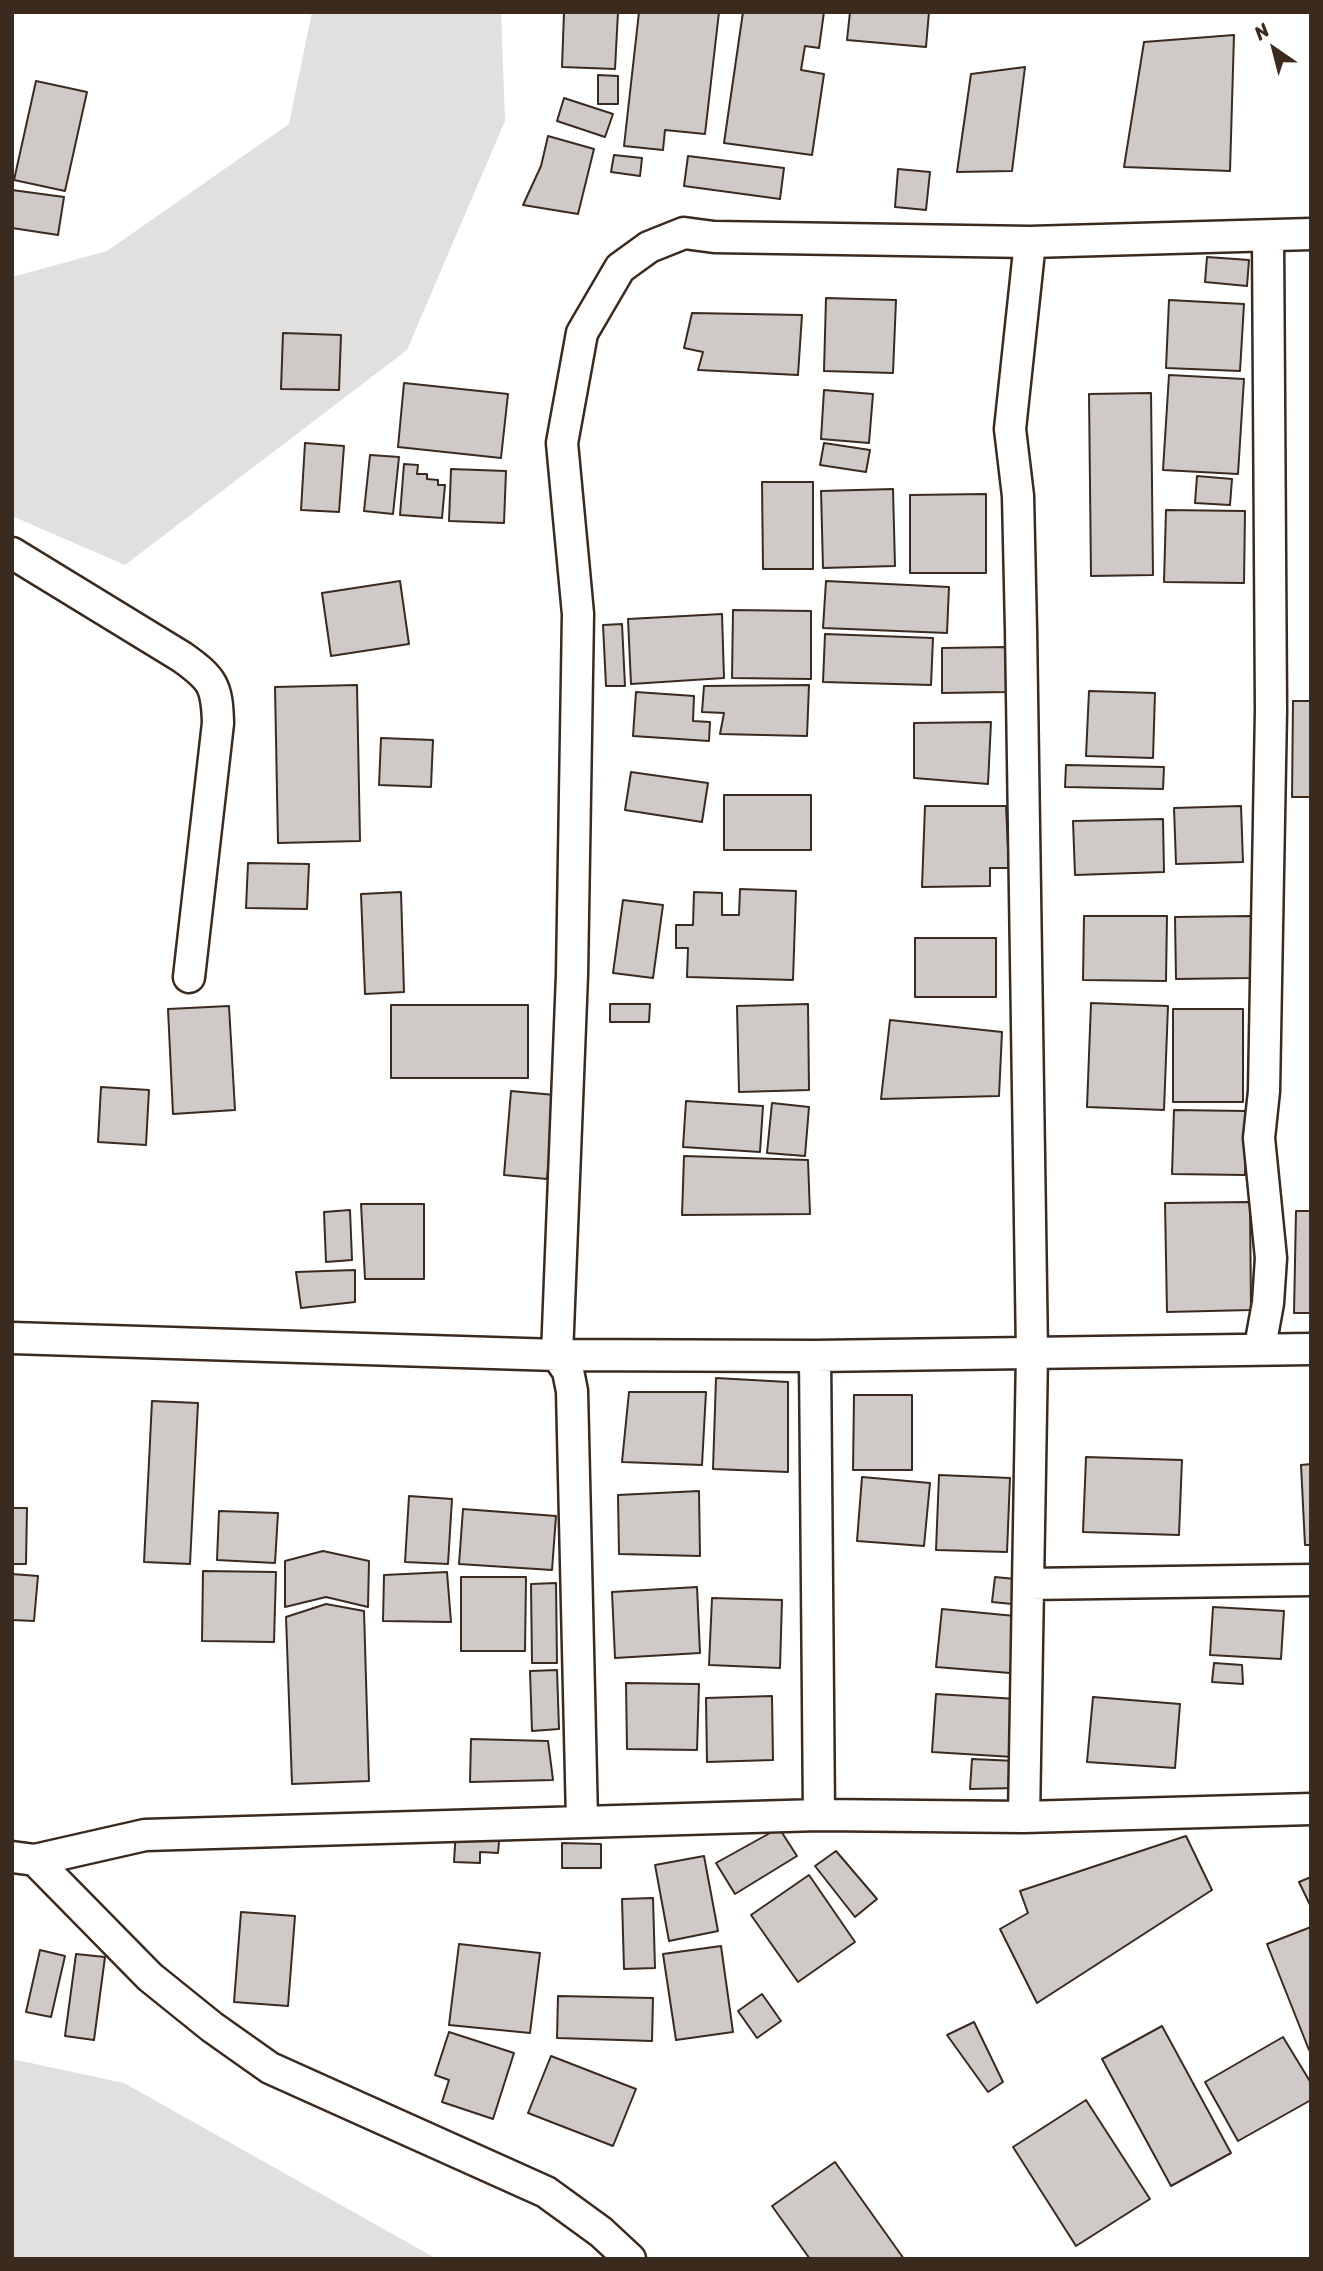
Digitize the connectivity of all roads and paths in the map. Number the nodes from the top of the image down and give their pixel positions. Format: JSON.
{"nodes":[{"id":1,"x":1311,"y":234,"type":"edge"},
{"id":2,"x":1268,"y":236,"type":"junction"},
{"id":3,"x":1030,"y":242,"type":"junction"},
{"id":4,"x":12,"y":552,"type":"edge"},
{"id":5,"x":189,"y":977,"type":"dead end"},
{"id":6,"x":12,"y":1338,"type":"edge"},
{"id":7,"x":1260,"y":1348,"type":"junction"},
{"id":8,"x":1311,"y":1349,"type":"edge"},
{"id":9,"x":1032,"y":1353,"type":"junction"},
{"id":10,"x":557,"y":1355,"type":"junction"},
{"id":11,"x":815,"y":1356,"type":"junction"},
{"id":12,"x":1311,"y":1580,"type":"edge"},
{"id":13,"x":1029,"y":1584,"type":"junction"},
{"id":14,"x":1311,"y":1809,"type":"edge"},
{"id":15,"x":819,"y":1815,"type":"junction"},
{"id":16,"x":1024,"y":1817,"type":"junction"},
{"id":17,"x":582,"y":1820,"type":"junction"},
{"id":18,"x":24,"y":1859,"type":"edge"},
{"id":19,"x":630,"y":2259,"type":"edge"}],
"edges":[{"from":1,"to":2,"type":"street"},
{"from":2,"to":3,"type":"street"},
{"from":2,"to":7,"type":"street"},
{"from":3,"to":9,"type":"street"},
{"from":3,"to":10,"type":"street"},
{"from":4,"to":5,"type":"street"},
{"from":6,"to":10,"type":"street"},
{"from":7,"to":8,"type":"street"},
{"from":7,"to":9,"type":"street"},
{"from":9,"to":11,"type":"street"},
{"from":9,"to":13,"type":"street"},
{"from":10,"to":11,"type":"street"},
{"from":10,"to":17,"type":"street"},
{"from":11,"to":15,"type":"street"},
{"from":12,"to":13,"type":"street"},
{"from":13,"to":16,"type":"street"},
{"from":14,"to":16,"type":"street"},
{"from":15,"to":16,"type":"street"},
{"from":15,"to":17,"type":"street"},
{"from":17,"to":18,"type":"street"},
{"from":18,"to":19,"type":"street"}]}
